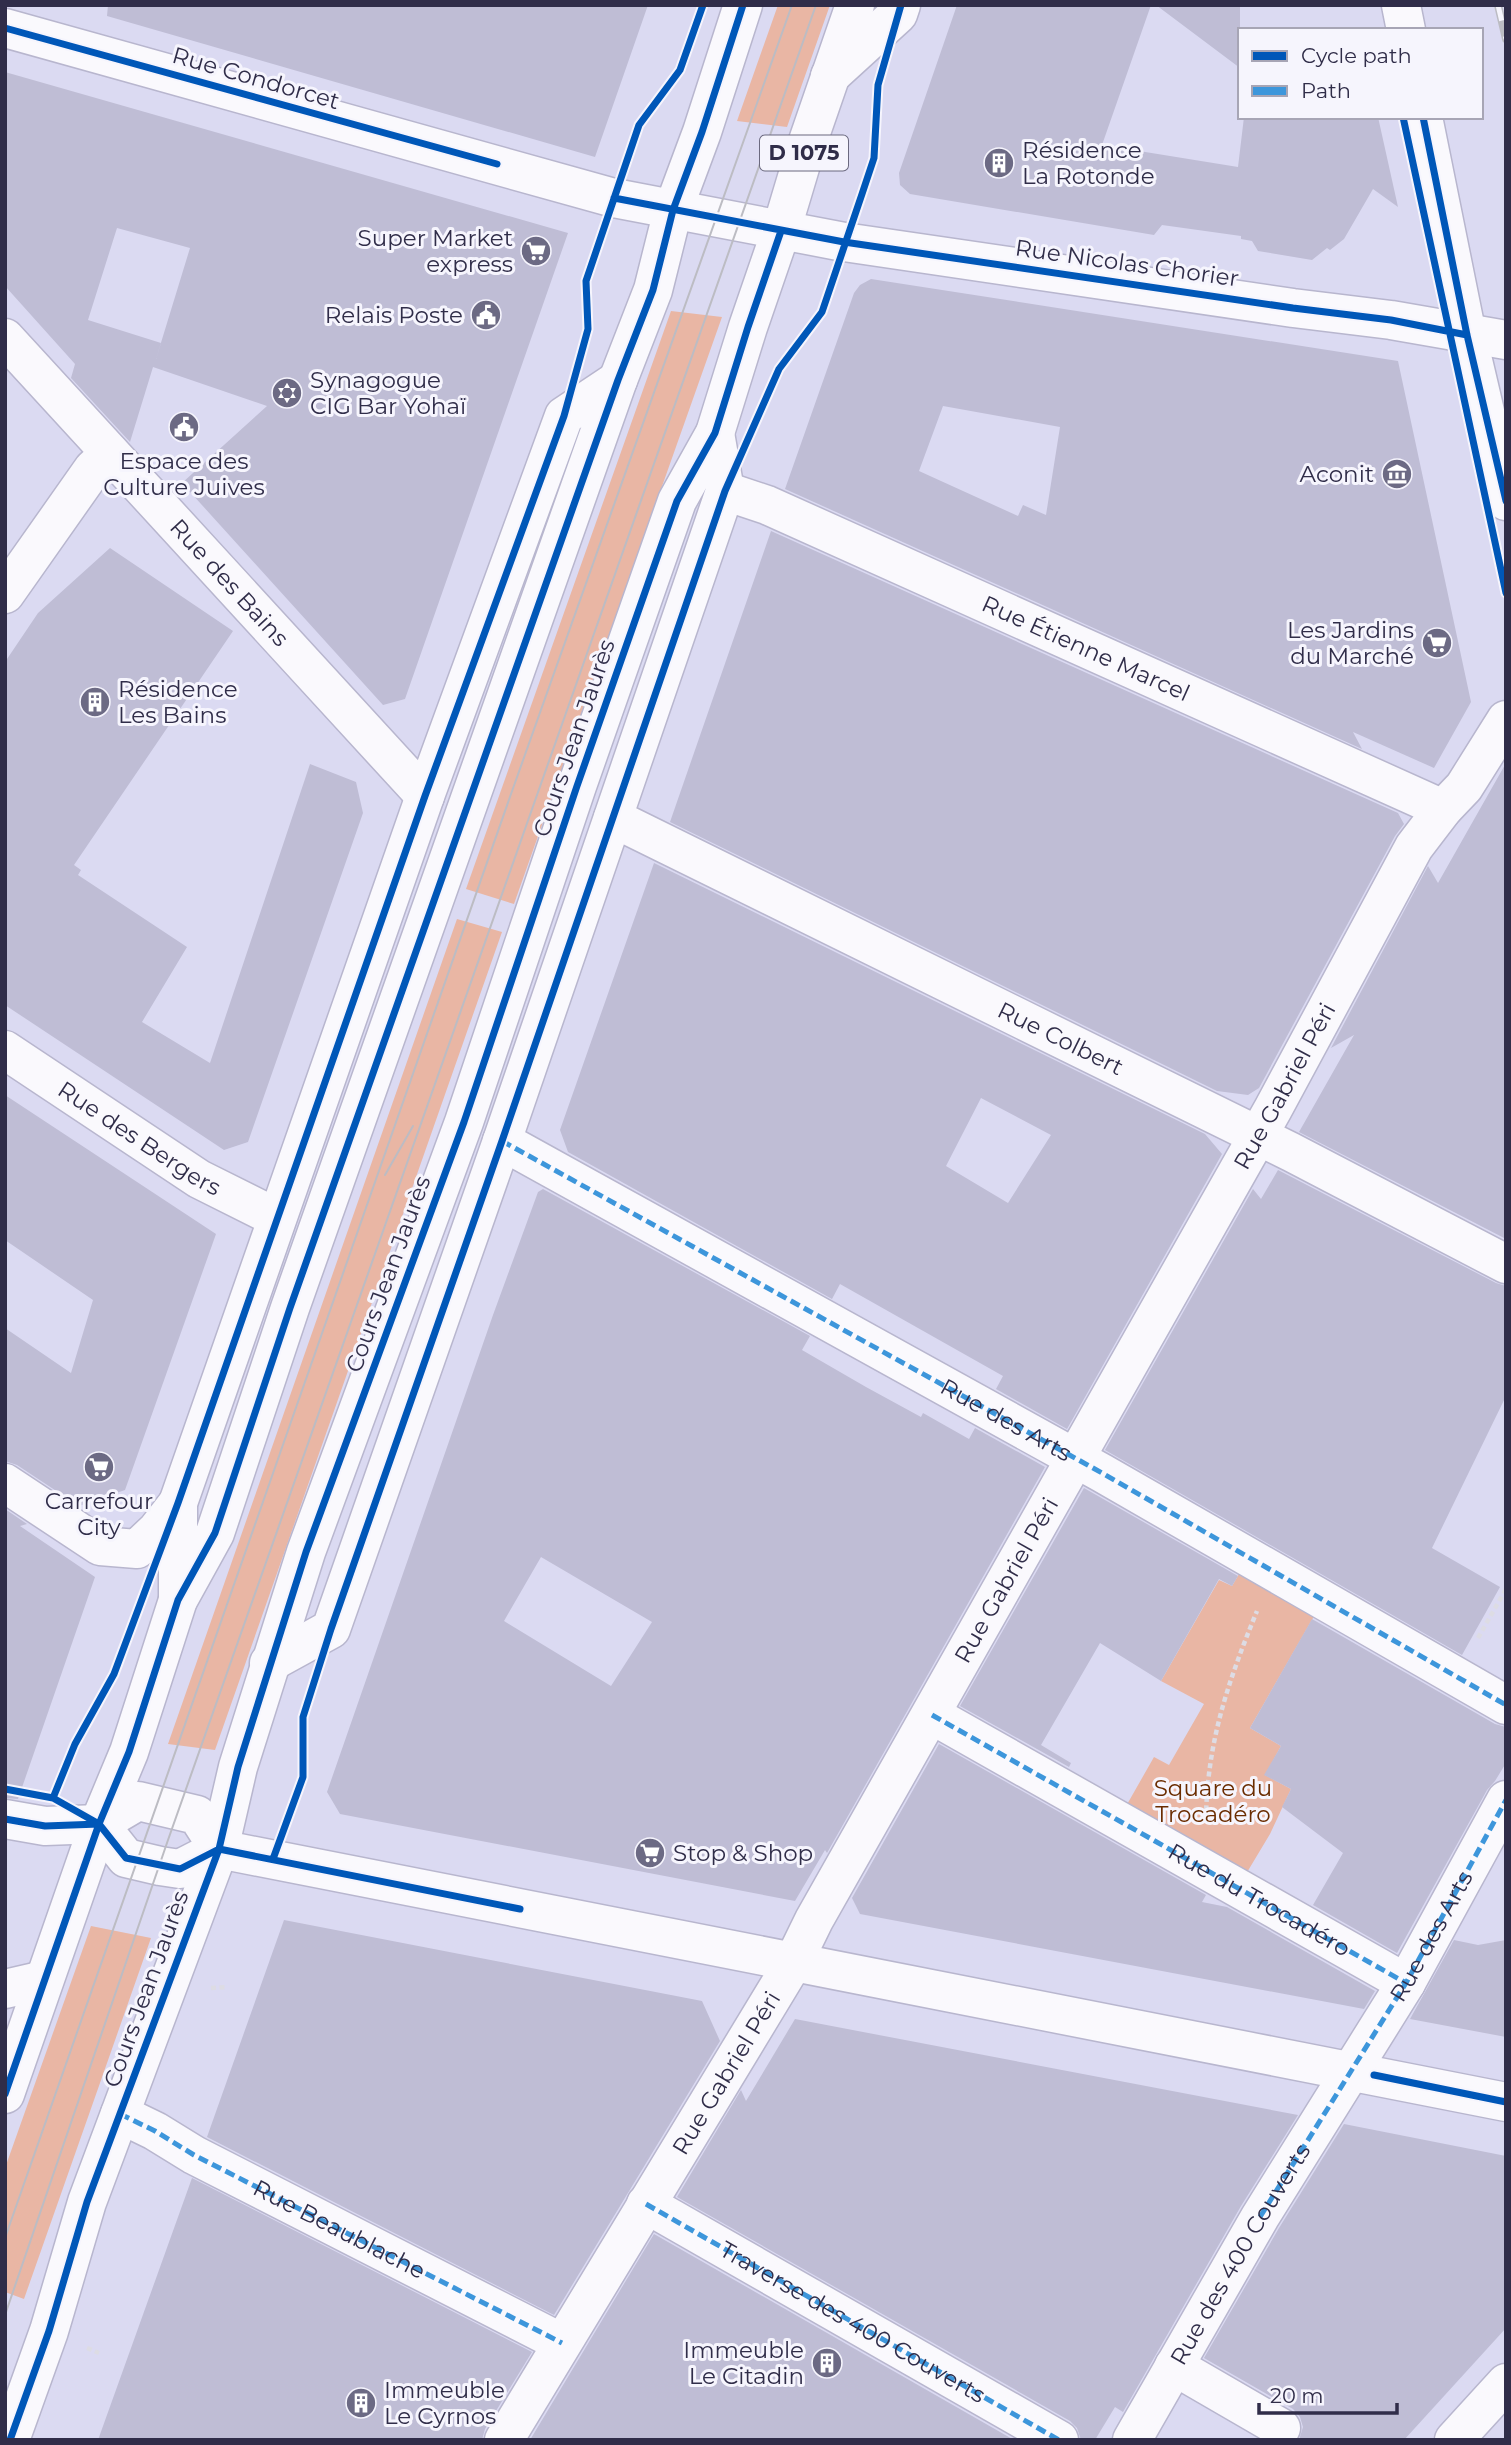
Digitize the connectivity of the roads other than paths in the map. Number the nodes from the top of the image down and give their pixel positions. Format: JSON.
{"nodes":[{"id":1,"x":743,"y":5,"type":"edge"},
{"id":2,"x":855,"y":5,"type":"edge"},
{"id":3,"x":901,"y":5,"type":"edge"},
{"id":4,"x":1401,"y":5,"type":"edge"},
{"id":5,"x":5,"y":28,"type":"edge"},
{"id":6,"x":1406,"y":28,"type":"edge"},
{"id":7,"x":830,"y":76,"type":"junction"},
{"id":8,"x":1423,"y":119,"type":"edge"},
{"id":9,"x":673,"y":210,"type":"junction"},
{"id":10,"x":781,"y":232,"type":"junction"},
{"id":11,"x":1467,"y":335,"type":"junction"},
{"id":12,"x":5,"y":338,"type":"edge"},
{"id":13,"x":1506,"y":340,"type":"edge"},
{"id":14,"x":618,"y":380,"type":"junction"},
{"id":15,"x":715,"y":433,"type":"junction"},
{"id":16,"x":110,"y":453,"type":"junction"},
{"id":17,"x":725,"y":491,"type":"junction"},
{"id":18,"x":1506,"y":501,"type":"edge"},
{"id":19,"x":5,"y":594,"type":"edge"},
{"id":20,"x":1506,"y":720,"type":"edge"},
{"id":21,"x":425,"y":796,"type":"junction"},
{"id":22,"x":1443,"y":809,"type":"junction"},
{"id":23,"x":613,"y":818,"type":"junction"},
{"id":24,"x":5,"y":1050,"type":"edge"},
{"id":25,"x":1257,"y":1136,"type":"junction"},
{"id":26,"x":502,"y":1141,"type":"junction"},
{"id":27,"x":277,"y":1218,"type":"junction"},
{"id":28,"x":1506,"y":1264,"type":"edge"},
{"id":29,"x":1075,"y":1460,"type":"junction"},
{"id":30,"x":5,"y":1483,"type":"edge"},
{"id":31,"x":178,"y":1503,"type":"junction"},
{"id":32,"x":177,"y":1600,"type":"junction"},
{"id":33,"x":270,"y":1663,"type":"junction"},
{"id":34,"x":1506,"y":1705,"type":"edge"},
{"id":35,"x":932,"y":1715,"type":"junction"},
{"id":36,"x":1506,"y":1800,"type":"edge"},
{"id":37,"x":5,"y":1819,"type":"edge"},
{"id":38,"x":99,"y":1824,"type":"junction"},
{"id":39,"x":219,"y":1849,"type":"junction"},
{"id":40,"x":793,"y":1963,"type":"junction"},
{"id":41,"x":44,"y":1980,"type":"junction"},
{"id":42,"x":1406,"y":1983,"type":"junction"},
{"id":43,"x":5,"y":1989,"type":"edge"},
{"id":44,"x":1352,"y":2071,"type":"junction"},
{"id":45,"x":5,"y":2094,"type":"edge"},
{"id":46,"x":1506,"y":2102,"type":"edge"},
{"id":47,"x":120,"y":2114,"type":"junction"},
{"id":48,"x":646,"y":2204,"type":"junction"},
{"id":49,"x":562,"y":2343,"type":"junction"},
{"id":50,"x":1174,"y":2366,"type":"junction"},
{"id":51,"x":1506,"y":2383,"type":"edge"},
{"id":52,"x":1281,"y":2428,"type":"dead end"},
{"id":53,"x":10,"y":2440,"type":"edge"},
{"id":54,"x":504,"y":2440,"type":"edge"},
{"id":55,"x":1059,"y":2440,"type":"edge"},
{"id":56,"x":1132,"y":2440,"type":"edge"},
{"id":57,"x":1454,"y":2440,"type":"edge"}],
"edges":[{"from":1,"to":9,"type":"street"},
{"from":2,"to":7,"type":"street","name":"Cours Jean Jaurès","number":"D 1075"},
{"from":3,"to":7,"type":"street"},
{"from":4,"to":6,"type":"street"},
{"from":5,"to":9,"type":"street","name":"Rue Condorcet"},
{"from":7,"to":10,"type":"street","name":"Cours Jean Jaurès","number":"D 1075"},
{"from":8,"to":11,"type":"street"},
{"from":9,"to":10,"type":"street"},
{"from":9,"to":14,"type":"street"},
{"from":10,"to":11,"type":"street","name":"Rue Nicolas Chorier"},
{"from":10,"to":15,"type":"street","name":"Cours Jean Jaurès","number":"D 1075"},
{"from":11,"to":13,"type":"street","name":"Rue Nicolas Chorier"},
{"from":11,"to":18,"type":"street"},
{"from":12,"to":16,"type":"street","name":"Rue des Bains"},
{"from":14,"to":21,"type":"street"},
{"from":14,"to":32,"type":"street"},
{"from":15,"to":17,"type":"street","name":"Cours Jean Jaurès"},
{"from":15,"to":33,"type":"street","name":"Cours Jean Jaurès","number":"D 1075"},
{"from":16,"to":19,"type":"street"},
{"from":16,"to":21,"type":"street","name":"Rue des Bains"},
{"from":17,"to":22,"type":"street","name":"Rue Étienne Marcel"},
{"from":17,"to":23,"type":"street","name":"Cours Jean Jaurès"},
{"from":20,"to":22,"type":"street","name":"Rue Gabriel Péri"},
{"from":21,"to":27,"type":"street"},
{"from":22,"to":25,"type":"street","name":"Rue Gabriel Péri"},
{"from":23,"to":25,"type":"street","name":"Rue Colbert"},
{"from":23,"to":26,"type":"street","name":"Cours Jean Jaurès"},
{"from":24,"to":27,"type":"street","name":"Rue des Bergers"},
{"from":25,"to":28,"type":"street","name":"Rue Colbert"},
{"from":25,"to":29,"type":"street","name":"Rue Gabriel Péri"},
{"from":26,"to":29,"type":"street","name":"Rue des Arts"},
{"from":26,"to":33,"type":"street","name":"Cours Jean Jaurès"},
{"from":27,"to":31,"type":"street"},
{"from":29,"to":34,"type":"street","name":"Rue des Arts"},
{"from":29,"to":35,"type":"street","name":"Rue Gabriel Péri"},
{"from":30,"to":31,"type":"street"},
{"from":31,"to":32,"type":"street"},
{"from":32,"to":38,"type":"street"},
{"from":33,"to":39,"type":"street","name":"Cours Jean Jaurès","number":"D 1075"},
{"from":35,"to":40,"type":"street","name":"Rue Gabriel Péri"},
{"from":35,"to":42,"type":"street","name":"Rue du Trocadéro"},
{"from":36,"to":42,"type":"street","name":"Rue des Arts"},
{"from":37,"to":38,"type":"street"},
{"from":38,"to":39,"type":"street"},
{"from":38,"to":39,"type":"street"},
{"from":38,"to":41,"type":"street"},
{"from":39,"to":40,"type":"street"},
{"from":39,"to":47,"type":"street","name":"Cours Jean Jaurès","number":"D 1075"},
{"from":40,"to":44,"type":"street"},
{"from":40,"to":48,"type":"street","name":"Rue Gabriel Péri"},
{"from":41,"to":43,"type":"street"},
{"from":41,"to":45,"type":"street"},
{"from":42,"to":44,"type":"street","name":"Rue des Arts"},
{"from":44,"to":46,"type":"street"},
{"from":44,"to":50,"type":"street","name":"Rue des 400 Couverts"},
{"from":47,"to":49,"type":"street","name":"Rue Beaublache"},
{"from":47,"to":53,"type":"street","name":"Cours Jean Jaurès","number":"D 1075"},
{"from":48,"to":49,"type":"street","name":"Rue Gabriel Péri"},
{"from":48,"to":55,"type":"street","name":"Traverse des 400 Couverts"},
{"from":49,"to":54,"type":"street","name":"Rue Gabriel Péri"},
{"from":50,"to":52,"type":"street"},
{"from":50,"to":56,"type":"street","name":"Rue des 400 Couverts"},
{"from":51,"to":57,"type":"street"}]}
